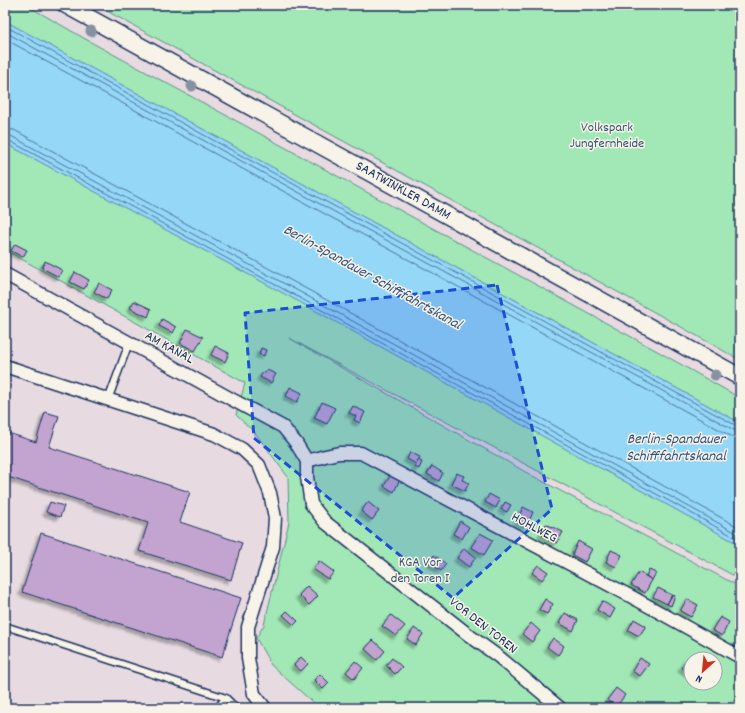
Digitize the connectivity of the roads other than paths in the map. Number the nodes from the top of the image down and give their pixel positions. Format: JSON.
{"nodes":[{"id":1,"x":66,"y":5,"type":"edge"},
{"id":2,"x":5,"y":274,"type":"edge"},
{"id":3,"x":129,"y":343,"type":"junction"},
{"id":4,"x":5,"y":366,"type":"edge"},
{"id":5,"x":740,"y":377,"type":"edge"},
{"id":6,"x":108,"y":400,"type":"junction"},
{"id":7,"x":307,"y":461,"type":"junction"},
{"id":8,"x":5,"y":626,"type":"edge"},
{"id":9,"x":740,"y":657,"type":"edge"},
{"id":10,"x":226,"y":698,"type":"junction"},
{"id":11,"x":217,"y":708,"type":"edge"},
{"id":12,"x":236,"y":708,"type":"edge"},
{"id":13,"x":265,"y":708,"type":"edge"},
{"id":14,"x":560,"y":708,"type":"edge"}],
"edges":[{"from":1,"to":5,"type":"main road","name":"SAATWINKLER DAMM"},
{"from":2,"to":3,"type":"street","name":"AM KANAL"},
{"from":3,"to":6,"type":"lane"},
{"from":3,"to":7,"type":"street","name":"AM KANAL"},
{"from":4,"to":6,"type":"street"},
{"from":6,"to":13,"type":"street"},
{"from":7,"to":9,"type":"street","name":"HOHLWEG"},
{"from":7,"to":14,"type":"street","name":"VOR DEN TOREN"},
{"from":8,"to":10,"type":"lane"},
{"from":10,"to":11,"type":"lane"},
{"from":10,"to":12,"type":"lane"}]}
